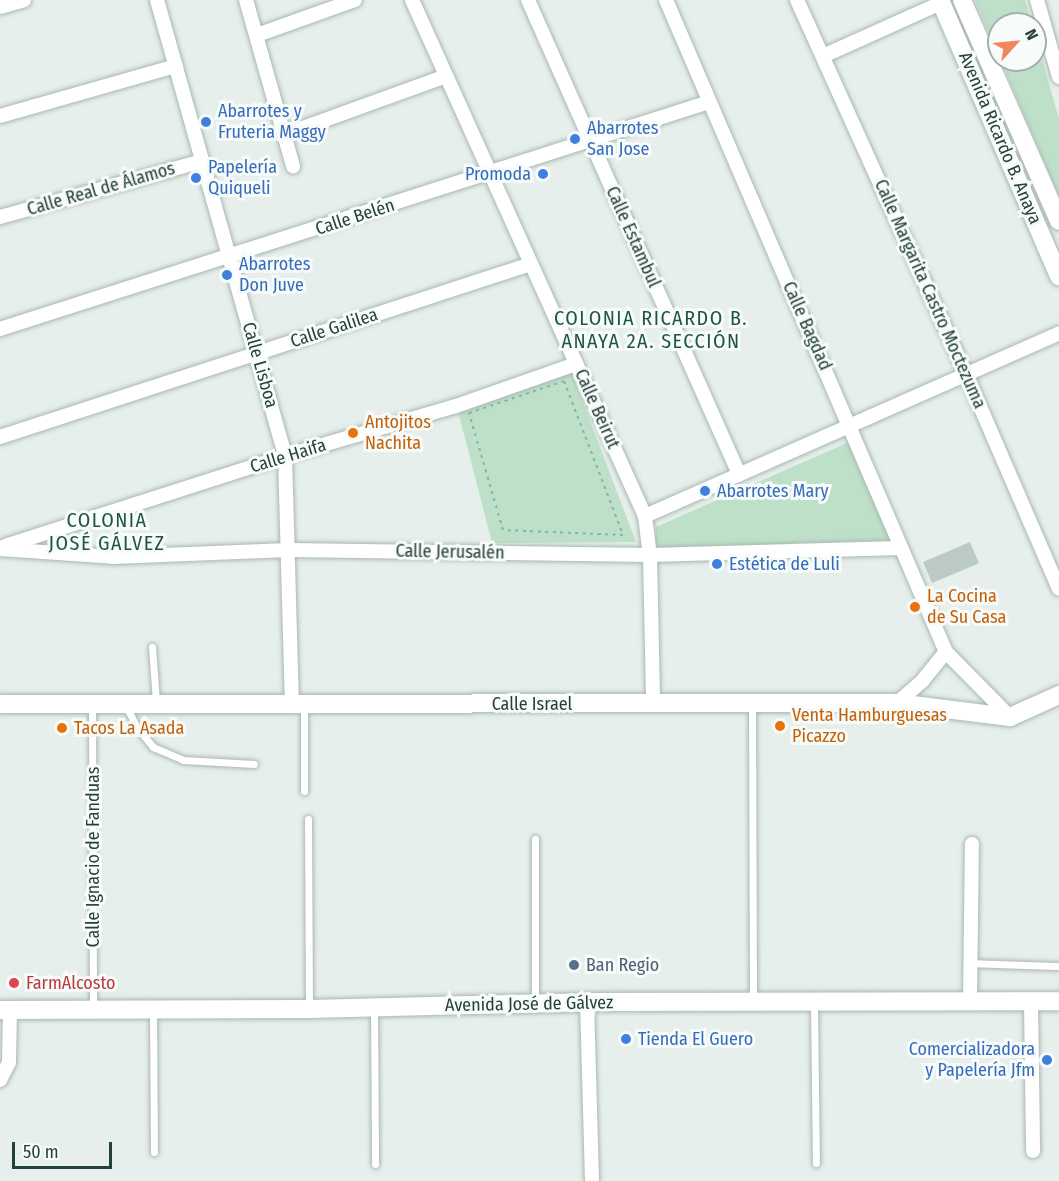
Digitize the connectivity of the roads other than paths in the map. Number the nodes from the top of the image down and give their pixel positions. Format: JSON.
{"nodes":[{"id":1,"x":24,"y":0,"type":"edge"},
{"id":2,"x":157,"y":0,"type":"edge"},
{"id":3,"x":246,"y":0,"type":"edge"},
{"id":4,"x":355,"y":0,"type":"edge"},
{"id":5,"x":412,"y":0,"type":"edge"},
{"id":6,"x":528,"y":0,"type":"edge"},
{"id":7,"x":666,"y":0,"type":"edge"},
{"id":8,"x":797,"y":0,"type":"edge"},
{"id":9,"x":962,"y":0,"type":"edge"},
{"id":10,"x":1037,"y":0,"type":"edge"},
{"id":11,"x":941,"y":1,"type":"edge"},
{"id":12,"x":0,"y":7,"type":"edge"},
{"id":13,"x":256,"y":35,"type":"junction"},
{"id":14,"x":823,"y":56,"type":"junction"},
{"id":15,"x":176,"y":66,"type":"junction"},
{"id":16,"x":446,"y":76,"type":"junction"},
{"id":17,"x":1059,"y":76,"type":"edge"},
{"id":18,"x":709,"y":102,"type":"junction"},
{"id":19,"x":0,"y":116,"type":"edge"},
{"id":20,"x":286,"y":134,"type":"junction"},
{"id":21,"x":589,"y":140,"type":"junction"},
{"id":22,"x":202,"y":161,"type":"junction"},
{"id":23,"x":294,"y":166,"type":"dead end"},
{"id":24,"x":490,"y":173,"type":"junction"},
{"id":25,"x":0,"y":217,"type":"edge"},
{"id":26,"x":1059,"y":221,"type":"edge"},
{"id":27,"x":230,"y":257,"type":"junction"},
{"id":28,"x":531,"y":264,"type":"junction"},
{"id":29,"x":1059,"y":276,"type":"edge"},
{"id":30,"x":0,"y":329,"type":"edge"},
{"id":31,"x":1059,"y":333,"type":"edge"},
{"id":32,"x":256,"y":352,"type":"junction"},
{"id":33,"x":576,"y":364,"type":"junction"},
{"id":34,"x":966,"y":374,"type":"junction"},
{"id":35,"x":850,"y":425,"type":"junction"},
{"id":36,"x":0,"y":437,"type":"edge"},
{"id":37,"x":285,"y":456,"type":"junction"},
{"id":38,"x":739,"y":474,"type":"junction"},
{"id":39,"x":645,"y":516,"type":"junction"},
{"id":40,"x":0,"y":548,"type":"edge"},
{"id":41,"x":901,"y":548,"type":"junction"},
{"id":42,"x":288,"y":550,"type":"junction"},
{"id":43,"x":650,"y":555,"type":"junction"},
{"id":44,"x":1059,"y":589,"type":"edge"},
{"id":45,"x":152,"y":647,"type":"dead end"},
{"id":46,"x":946,"y":652,"type":"junction"},
{"id":47,"x":1059,"y":695,"type":"edge"},
{"id":48,"x":0,"y":704,"type":"edge"},
{"id":49,"x":92,"y":704,"type":"junction"},
{"id":50,"x":125,"y":704,"type":"junction"},
{"id":51,"x":156,"y":704,"type":"junction"},
{"id":52,"x":298,"y":704,"type":"junction"},
{"id":53,"x":652,"y":704,"type":"junction"},
{"id":54,"x":752,"y":704,"type":"junction"},
{"id":55,"x":897,"y":704,"type":"junction"},
{"id":56,"x":1010,"y":717,"type":"junction"},
{"id":57,"x":254,"y":764,"type":"dead end"},
{"id":58,"x":304,"y":791,"type":"dead end"},
{"id":59,"x":308,"y":819,"type":"dead end"},
{"id":60,"x":535,"y":838,"type":"dead end"},
{"id":61,"x":972,"y":844,"type":"dead end"},
{"id":62,"x":971,"y":963,"type":"junction"},
{"id":63,"x":1059,"y":966,"type":"edge"},
{"id":64,"x":970,"y":1001,"type":"junction"},
{"id":65,"x":1031,"y":1001,"type":"junction"},
{"id":66,"x":1059,"y":1001,"type":"edge"},
{"id":67,"x":587,"y":1002,"type":"junction"},
{"id":68,"x":814,"y":1002,"type":"junction"},
{"id":69,"x":753,"y":1003,"type":"junction"},
{"id":70,"x":535,"y":1004,"type":"junction"},
{"id":71,"x":374,"y":1006,"type":"junction"},
{"id":72,"x":5,"y":1009,"type":"edge"},
{"id":73,"x":309,"y":1009,"type":"junction"},
{"id":74,"x":93,"y":1010,"type":"junction"},
{"id":75,"x":153,"y":1010,"type":"junction"},
{"id":76,"x":0,"y":1080,"type":"edge"},
{"id":77,"x":1033,"y":1150,"type":"dead end"},
{"id":78,"x":154,"y":1152,"type":"dead end"},
{"id":79,"x":375,"y":1164,"type":"dead end"},
{"id":80,"x":816,"y":1164,"type":"dead end"},
{"id":81,"x":592,"y":1181,"type":"edge"}],
"edges":[{"from":1,"to":12,"type":"street"},
{"from":2,"to":15,"type":"street","name":"Calle Lisboa"},
{"from":3,"to":13,"type":"street"},
{"from":4,"to":13,"type":"street"},
{"from":5,"to":16,"type":"street","name":"Calle Beirut"},
{"from":6,"to":21,"type":"street","name":"Calle Estambul"},
{"from":7,"to":18,"type":"street","name":"Calle Bagdad"},
{"from":8,"to":14,"type":"street","name":"Calle Margarita Castro Moctezuma"},
{"from":9,"to":26,"type":"main road","name":"Avenida Ricardo B. Anaya"},
{"from":10,"to":17,"type":"street"},
{"from":11,"to":14,"type":"street"},
{"from":11,"to":29,"type":"main road","name":"Avenida Ricardo B. Anaya"},
{"from":13,"to":20,"type":"street"},
{"from":14,"to":34,"type":"street","name":"Calle Margarita Castro Moctezuma"},
{"from":15,"to":19,"type":"street"},
{"from":15,"to":22,"type":"street","name":"Calle Lisboa"},
{"from":16,"to":20,"type":"street"},
{"from":16,"to":24,"type":"street","name":"Calle Beirut"},
{"from":18,"to":21,"type":"street","name":"Calle Belén"},
{"from":18,"to":35,"type":"street","name":"Calle Bagdad"},
{"from":20,"to":23,"type":"street"},
{"from":21,"to":24,"type":"street","name":"Calle Belén"},
{"from":21,"to":38,"type":"street","name":"Calle Estambul"},
{"from":22,"to":25,"type":"street","name":"Calle Real de Álamos"},
{"from":22,"to":27,"type":"street","name":"Calle Lisboa"},
{"from":24,"to":27,"type":"street","name":"Calle Belén"},
{"from":24,"to":28,"type":"street","name":"Calle Beirut"},
{"from":27,"to":30,"type":"street","name":"Calle Belén"},
{"from":27,"to":32,"type":"street","name":"Calle Lisboa"},
{"from":28,"to":32,"type":"street","name":"Calle Galilea"},
{"from":28,"to":33,"type":"street","name":"Calle Beirut"},
{"from":31,"to":34,"type":"street"},
{"from":32,"to":36,"type":"street","name":"Calle Galilea"},
{"from":32,"to":37,"type":"street","name":"Calle Lisboa"},
{"from":33,"to":37,"type":"street","name":"Calle Haifa"},
{"from":33,"to":39,"type":"street","name":"Calle Beirut"},
{"from":34,"to":35,"type":"street"},
{"from":34,"to":44,"type":"street","name":"Calle Margarita Castro Moctezuma"},
{"from":35,"to":38,"type":"street"},
{"from":35,"to":41,"type":"street","name":"Calle Bagdad"},
{"from":37,"to":40,"type":"street","name":"Calle Haifa"},
{"from":37,"to":42,"type":"street","name":"Calle Lisboa"},
{"from":38,"to":39,"type":"street"},
{"from":39,"to":43,"type":"street","name":"Calle Beirut"},
{"from":40,"to":42,"type":"street","name":"Calle Jerusalén"},
{"from":41,"to":43,"type":"street","name":"Calle Jerusalén"},
{"from":41,"to":46,"type":"street","name":"Calle Bagdad"},
{"from":42,"to":43,"type":"street","name":"Calle Jerusalén"},
{"from":42,"to":52,"type":"street","name":"Calle Lisboa"},
{"from":43,"to":53,"type":"street","name":"Calle Beirut"},
{"from":45,"to":51,"type":"lane"},
{"from":46,"to":55,"type":"street"},
{"from":46,"to":56,"type":"street","name":"Calle Bagdad"},
{"from":47,"to":56,"type":"main road"},
{"from":48,"to":49,"type":"main road","name":"Calle Israel"},
{"from":49,"to":50,"type":"main road","name":"Calle Israel"},
{"from":49,"to":74,"type":"lane","name":"Calle Ignacio de Fanduas"},
{"from":50,"to":51,"type":"main road","name":"Calle Israel"},
{"from":50,"to":57,"type":"lane"},
{"from":51,"to":52,"type":"main road","name":"Calle Israel"},
{"from":52,"to":53,"type":"main road","name":"Calle Israel"},
{"from":52,"to":58,"type":"lane"},
{"from":53,"to":54,"type":"main road","name":"Calle Israel"},
{"from":54,"to":55,"type":"main road","name":"Calle Israel"},
{"from":54,"to":69,"type":"lane"},
{"from":55,"to":56,"type":"main road","name":"Calle Israel"},
{"from":59,"to":73,"type":"lane"},
{"from":60,"to":70,"type":"lane"},
{"from":61,"to":62,"type":"street"},
{"from":62,"to":63,"type":"lane"},
{"from":62,"to":64,"type":"street"},
{"from":64,"to":65,"type":"main road","name":"Avenida José de Gálvez"},
{"from":64,"to":68,"type":"main road","name":"Avenida José de Gálvez"},
{"from":65,"to":66,"type":"main road","name":"Avenida José de Gálvez"},
{"from":65,"to":77,"type":"street"},
{"from":67,"to":69,"type":"main road","name":"Avenida José de Gálvez"},
{"from":67,"to":70,"type":"main road","name":"Avenida José de Gálvez"},
{"from":67,"to":81,"type":"street"},
{"from":68,"to":69,"type":"main road","name":"Avenida José de Gálvez"},
{"from":68,"to":80,"type":"lane"},
{"from":70,"to":71,"type":"main road","name":"Avenida José de Gálvez"},
{"from":71,"to":73,"type":"main road","name":"Avenida José de Gálvez"},
{"from":71,"to":79,"type":"lane"},
{"from":72,"to":74,"type":"main road","name":"Avenida José de Gálvez"},
{"from":72,"to":76,"type":"street"},
{"from":73,"to":75,"type":"main road","name":"Avenida José de Gálvez"},
{"from":74,"to":75,"type":"main road","name":"Avenida José de Gálvez"},
{"from":75,"to":78,"type":"lane"}]}
